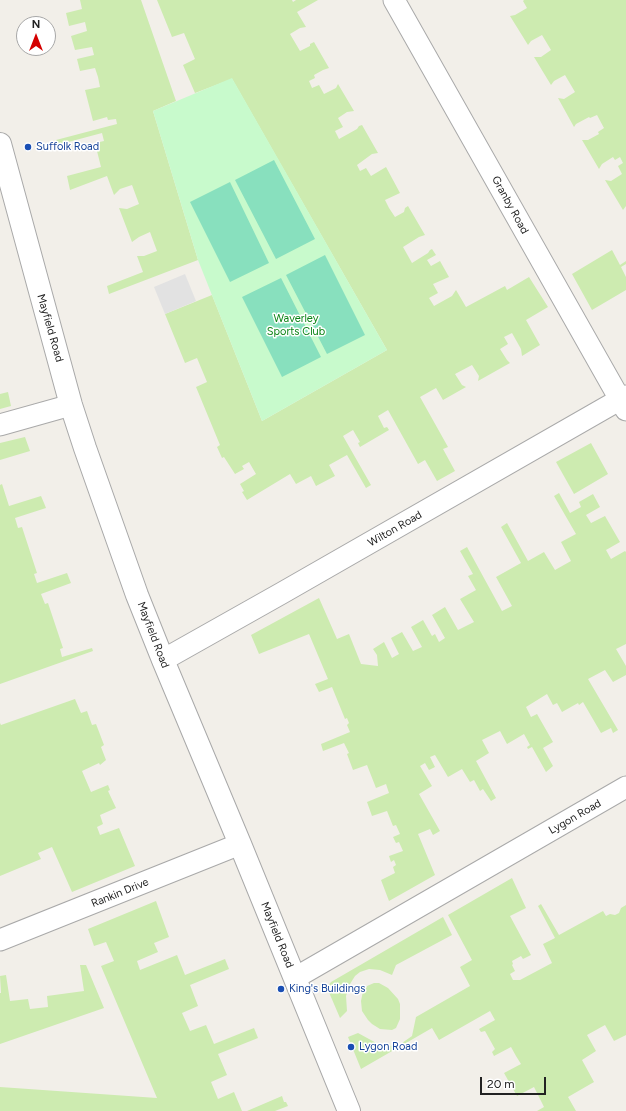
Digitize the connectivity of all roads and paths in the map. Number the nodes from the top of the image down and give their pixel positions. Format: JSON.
{"nodes":[{"id":1,"x":394,"y":0,"type":"edge"},
{"id":2,"x":0,"y":144,"type":"edge"},
{"id":3,"x":624,"y":402,"type":"edge"},
{"id":4,"x":71,"y":405,"type":"junction"},
{"id":5,"x":0,"y":425,"type":"edge"},
{"id":6,"x":163,"y":660,"type":"junction"},
{"id":7,"x":626,"y":787,"type":"edge"},
{"id":8,"x":240,"y":844,"type":"junction"},
{"id":9,"x":0,"y":940,"type":"edge"},
{"id":10,"x":295,"y":978,"type":"junction"},
{"id":11,"x":349,"y":1111,"type":"edge"}],
"edges":[{"from":1,"to":3,"type":"street","name":"Granby Road"},
{"from":2,"to":4,"type":"street","name":"Mayfield Road"},
{"from":3,"to":6,"type":"street","name":"Wilton Road"},
{"from":4,"to":5,"type":"street"},
{"from":4,"to":6,"type":"street","name":"Mayfield Road"},
{"from":6,"to":8,"type":"street","name":"Mayfield Road"},
{"from":7,"to":10,"type":"street","name":"Lygon Road"},
{"from":8,"to":9,"type":"street","name":"Rankin Drive"},
{"from":8,"to":10,"type":"street","name":"Mayfield Road"},
{"from":10,"to":11,"type":"street","name":"Mayfield Road"}]}
